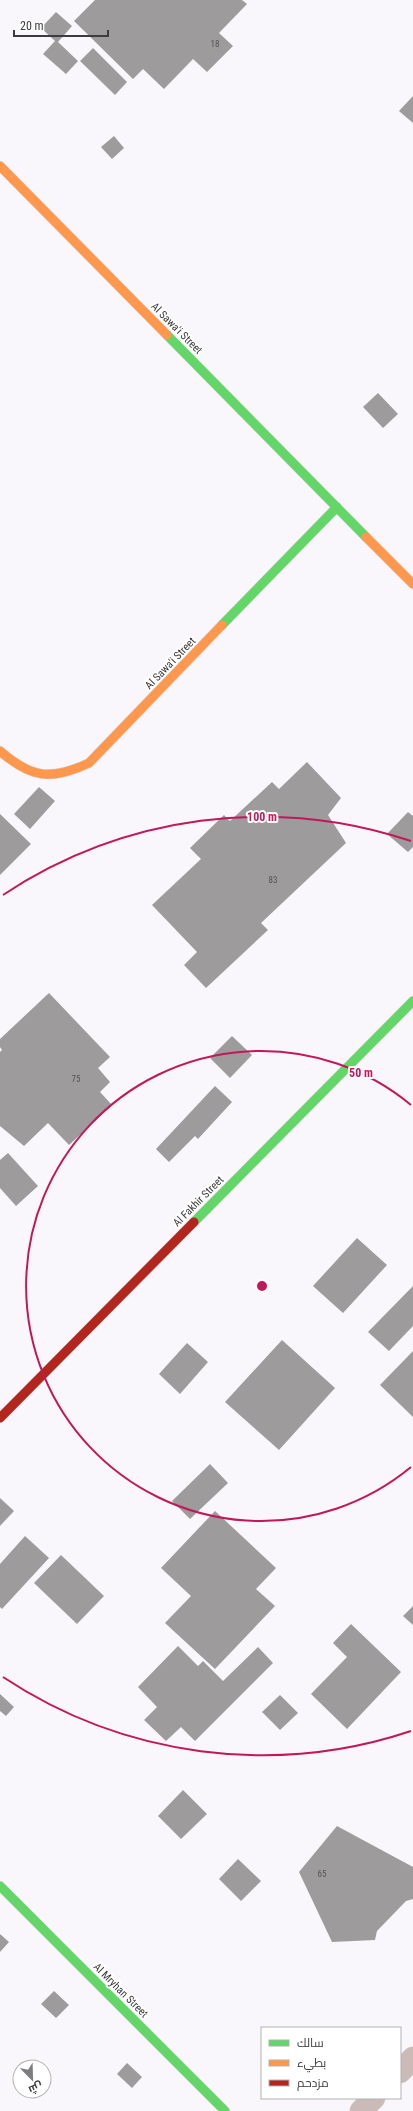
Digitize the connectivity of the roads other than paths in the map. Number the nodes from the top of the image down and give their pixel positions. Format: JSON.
{"nodes":[{"id":1,"x":0,"y":166,"type":"edge"},
{"id":2,"x":337,"y":508,"type":"junction"},
{"id":3,"x":413,"y":584,"type":"edge"},
{"id":4,"x":0,"y":751,"type":"edge"},
{"id":5,"x":413,"y":1001,"type":"edge"},
{"id":6,"x":0,"y":1418,"type":"edge"},
{"id":7,"x":0,"y":1886,"type":"edge"},
{"id":8,"x":413,"y":2058,"type":"edge"},
{"id":9,"x":401,"y":2071,"type":"edge"},
{"id":10,"x":373,"y":2099,"type":"edge"},
{"id":11,"x":225,"y":2111,"type":"edge"},
{"id":12,"x":361,"y":2111,"type":"edge"}],
"edges":[{"from":1,"to":2,"type":"street","name":"Al Sawa'i Street"},
{"from":2,"to":3,"type":"street","name":"Al Sawa'i Street"},
{"from":2,"to":4,"type":"street","name":"Al Sawa'i Street"},
{"from":5,"to":6,"type":"street","name":"Al Fakhir Street"},
{"from":7,"to":11,"type":"street","name":"Al Mryhan Street"},
{"from":8,"to":9,"type":"street"},
{"from":10,"to":12,"type":"street"}]}
